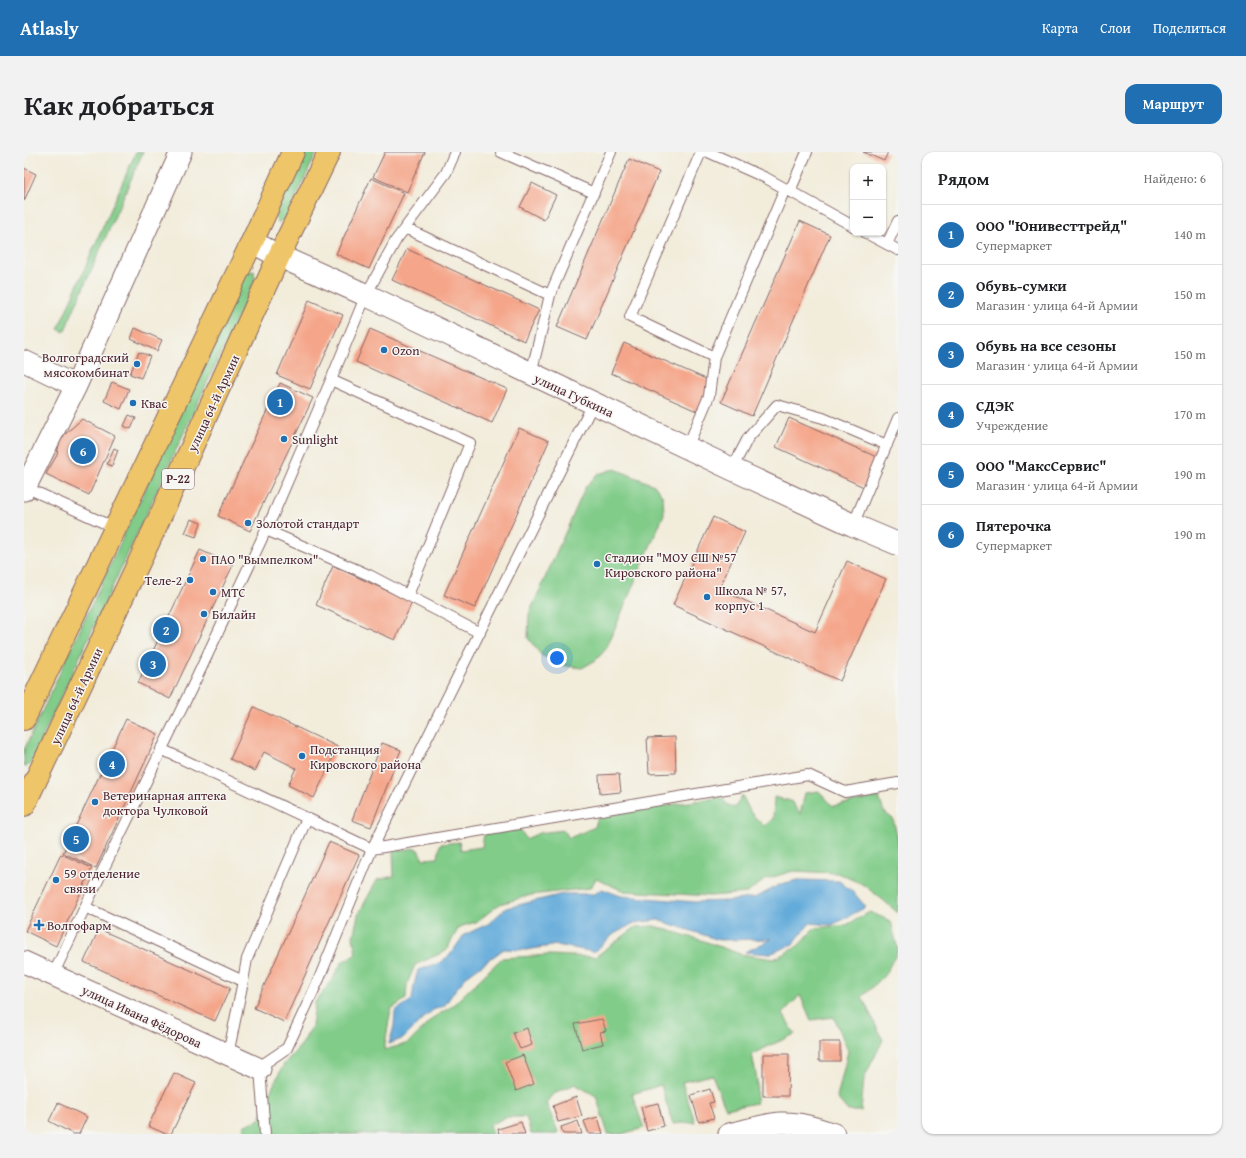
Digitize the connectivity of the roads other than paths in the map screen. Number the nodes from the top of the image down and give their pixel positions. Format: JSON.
{"nodes":[{"id":1,"x":181,"y":152,"type":"edge"},
{"id":2,"x":293,"y":152,"type":"edge"},
{"id":3,"x":329,"y":152,"type":"edge"},
{"id":4,"x":455,"y":152,"type":"edge"},
{"id":5,"x":501,"y":152,"type":"edge"},
{"id":6,"x":611,"y":152,"type":"edge"},
{"id":7,"x":701,"y":152,"type":"edge"},
{"id":8,"x":708,"y":152,"type":"edge"},
{"id":9,"x":807,"y":152,"type":"edge"},
{"id":10,"x":720,"y":154,"type":"edge"},
{"id":11,"x":788,"y":190,"type":"junction"},
{"id":12,"x":594,"y":193,"type":"junction"},
{"id":13,"x":898,"y":221,"type":"edge"},
{"id":14,"x":850,"y":224,"type":"edge"},
{"id":15,"x":405,"y":228,"type":"junction"},
{"id":16,"x":872,"y":236,"type":"edge"},
{"id":17,"x":252,"y":242,"type":"junction"},
{"id":18,"x":887,"y":244,"type":"junction"},
{"id":19,"x":898,"y":250,"type":"edge"},
{"id":20,"x":279,"y":256,"type":"junction"},
{"id":21,"x":366,"y":295,"type":"junction"},
{"id":22,"x":550,"y":295,"type":"junction"},
{"id":23,"x":714,"y":357,"type":"junction"},
{"id":24,"x":24,"y":361,"type":"edge"},
{"id":25,"x":531,"y":374,"type":"junction"},
{"id":26,"x":331,"y":380,"type":"junction"},
{"id":27,"x":76,"y":386,"type":"junction"},
{"id":28,"x":593,"y":404,"type":"junction"},
{"id":29,"x":898,"y":418,"type":"edge"},
{"id":30,"x":887,"y":445,"type":"junction"},
{"id":31,"x":687,"y":448,"type":"junction"},
{"id":32,"x":732,"y":469,"type":"junction"},
{"id":33,"x":25,"y":488,"type":"edge"},
{"id":34,"x":853,"y":525,"type":"junction"},
{"id":35,"x":115,"y":528,"type":"junction"},
{"id":36,"x":266,"y":530,"type":"junction"},
{"id":37,"x":898,"y":544,"type":"edge"},
{"id":38,"x":408,"y":595,"type":"junction"},
{"id":39,"x":480,"y":633,"type":"junction"},
{"id":40,"x":24,"y":719,"type":"edge"},
{"id":41,"x":161,"y":749,"type":"junction"},
{"id":42,"x":898,"y":784,"type":"edge"},
{"id":43,"x":24,"y":805,"type":"edge"},
{"id":44,"x":307,"y":818,"type":"junction"},
{"id":45,"x":372,"y":849,"type":"junction"},
{"id":46,"x":84,"y":907,"type":"junction"},
{"id":47,"x":24,"y":962,"type":"edge"},
{"id":48,"x":53,"y":975,"type":"junction"},
{"id":49,"x":243,"y":981,"type":"junction"},
{"id":50,"x":228,"y":1055,"type":"junction"},
{"id":51,"x":260,"y":1069,"type":"junction"},
{"id":52,"x":265,"y":1134,"type":"edge"},
{"id":53,"x":729,"y":1134,"type":"edge"},
{"id":54,"x":834,"y":1134,"type":"edge"}],
"edges":[{"from":1,"to":27,"type":"street"},
{"from":2,"to":17,"type":"highway","number":"Р-22"},
{"from":3,"to":20,"type":"highway","name":"улица 64-й Армии","number":"Р-22"},
{"from":4,"to":15,"type":"lane"},
{"from":5,"to":12,"type":"lane"},
{"from":6,"to":12,"type":"lane"},
{"from":7,"to":23,"type":"lane"},
{"from":8,"to":10,"type":"lane"},
{"from":9,"to":11,"type":"lane"},
{"from":10,"to":11,"type":"lane"},
{"from":11,"to":14,"type":"lane"},
{"from":11,"to":23,"type":"lane"},
{"from":12,"to":22,"type":"lane"},
{"from":13,"to":18,"type":"lane"},
{"from":15,"to":21,"type":"lane"},
{"from":15,"to":22,"type":"lane"},
{"from":16,"to":18,"type":"lane"},
{"from":17,"to":20,"type":"street","name":"улица Губкина"},
{"from":17,"to":35,"type":"highway","number":"Р-22"},
{"from":18,"to":19,"type":"lane"},
{"from":20,"to":21,"type":"street","name":"улица Губкина"},
{"from":20,"to":43,"type":"highway","name":"улица 64-й Армии","number":"Р-22"},
{"from":21,"to":25,"type":"street","name":"улица Губкина"},
{"from":21,"to":26,"type":"lane"},
{"from":22,"to":25,"type":"lane"},
{"from":23,"to":31,"type":"lane"},
{"from":24,"to":27,"type":"street"},
{"from":25,"to":28,"type":"street","name":"улица Губкина"},
{"from":26,"to":36,"type":"lane"},
{"from":26,"to":38,"type":"lane"},
{"from":27,"to":33,"type":"street"},
{"from":28,"to":31,"type":"street","name":"улица Губкина"},
{"from":28,"to":39,"type":"lane"},
{"from":29,"to":30,"type":"lane"},
{"from":30,"to":32,"type":"lane"},
{"from":30,"to":34,"type":"lane"},
{"from":31,"to":32,"type":"street","name":"улица Губкина"},
{"from":32,"to":34,"type":"street","name":"улица Губкина"},
{"from":33,"to":35,"type":"lane"},
{"from":34,"to":37,"type":"street","name":"улица Губкина"},
{"from":35,"to":40,"type":"highway","number":"Р-22"},
{"from":36,"to":38,"type":"lane"},
{"from":36,"to":41,"type":"lane"},
{"from":38,"to":39,"type":"lane"},
{"from":39,"to":45,"type":"lane"},
{"from":41,"to":44,"type":"lane"},
{"from":41,"to":46,"type":"lane"},
{"from":42,"to":45,"type":"lane"},
{"from":44,"to":45,"type":"lane"},
{"from":44,"to":49,"type":"lane"},
{"from":45,"to":51,"type":"lane"},
{"from":46,"to":48,"type":"lane"},
{"from":46,"to":49,"type":"lane"},
{"from":47,"to":48,"type":"street","name":"улица Ивана Фёдорова"},
{"from":48,"to":50,"type":"street","name":"улица Ивана Фёдорова"},
{"from":49,"to":50,"type":"lane"},
{"from":50,"to":51,"type":"street","name":"улица Ивана Фёдорова"},
{"from":51,"to":52,"type":"lane"},
{"from":53,"to":54,"type":"street"}]}
